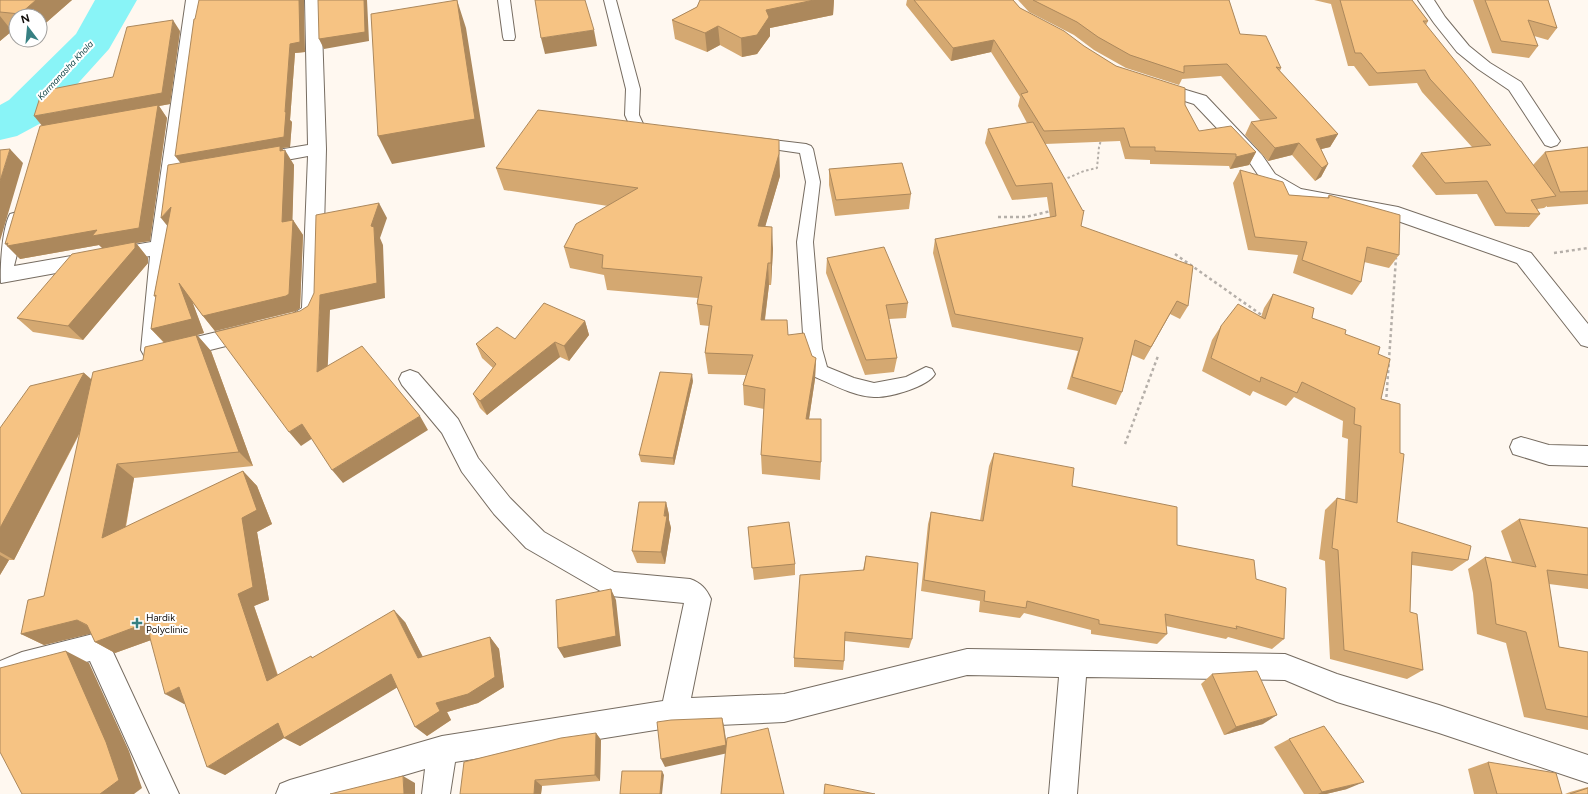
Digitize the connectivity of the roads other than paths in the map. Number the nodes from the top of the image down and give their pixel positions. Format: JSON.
{"nodes":[{"id":1,"x":194,"y":0,"type":"edge"},
{"id":2,"x":313,"y":0,"type":"edge"},
{"id":3,"x":504,"y":0,"type":"edge"},
{"id":4,"x":610,"y":0,"type":"edge"},
{"id":5,"x":1426,"y":0,"type":"edge"},
{"id":6,"x":509,"y":37,"type":"dead end"},
{"id":7,"x":1141,"y":80,"type":"edge"},
{"id":8,"x":666,"y":133,"type":"edge"},
{"id":9,"x":1550,"y":141,"type":"dead end"},
{"id":10,"x":740,"y":142,"type":"edge"},
{"id":11,"x":317,"y":149,"type":"junction"},
{"id":12,"x":239,"y":163,"type":"edge"},
{"id":13,"x":22,"y":201,"type":"edge"},
{"id":14,"x":160,"y":247,"type":"junction"},
{"id":15,"x":1588,"y":339,"type":"edge"},
{"id":16,"x":926,"y":374,"type":"dead end"},
{"id":17,"x":410,"y":379,"type":"dead end"},
{"id":18,"x":1521,"y":447,"type":"dead end"},
{"id":19,"x":1588,"y":456,"type":"edge"},
{"id":20,"x":1074,"y":664,"type":"junction"},
{"id":21,"x":0,"y":675,"type":"edge"},
{"id":22,"x":674,"y":713,"type":"junction"},
{"id":23,"x":442,"y":750,"type":"junction"},
{"id":24,"x":1588,"y":769,"type":"edge"},
{"id":25,"x":165,"y":794,"type":"edge"},
{"id":26,"x":290,"y":794,"type":"edge"},
{"id":27,"x":436,"y":794,"type":"edge"},
{"id":28,"x":1063,"y":794,"type":"edge"}],
"edges":[{"from":1,"to":14,"type":"street"},
{"from":2,"to":11,"type":"street"},
{"from":3,"to":6,"type":"lane"},
{"from":4,"to":8,"type":"lane"},
{"from":5,"to":9,"type":"street"},
{"from":7,"to":15,"type":"street"},
{"from":10,"to":16,"type":"lane"},
{"from":11,"to":12,"type":"street"},
{"from":11,"to":14,"type":"street"},
{"from":13,"to":14,"type":"street"},
{"from":17,"to":22,"type":"street"},
{"from":18,"to":19,"type":"street"},
{"from":20,"to":22,"type":"street"},
{"from":20,"to":24,"type":"street"},
{"from":20,"to":28,"type":"street"},
{"from":21,"to":25,"type":"street"},
{"from":22,"to":23,"type":"street"},
{"from":23,"to":26,"type":"street"},
{"from":23,"to":27,"type":"street"}]}
